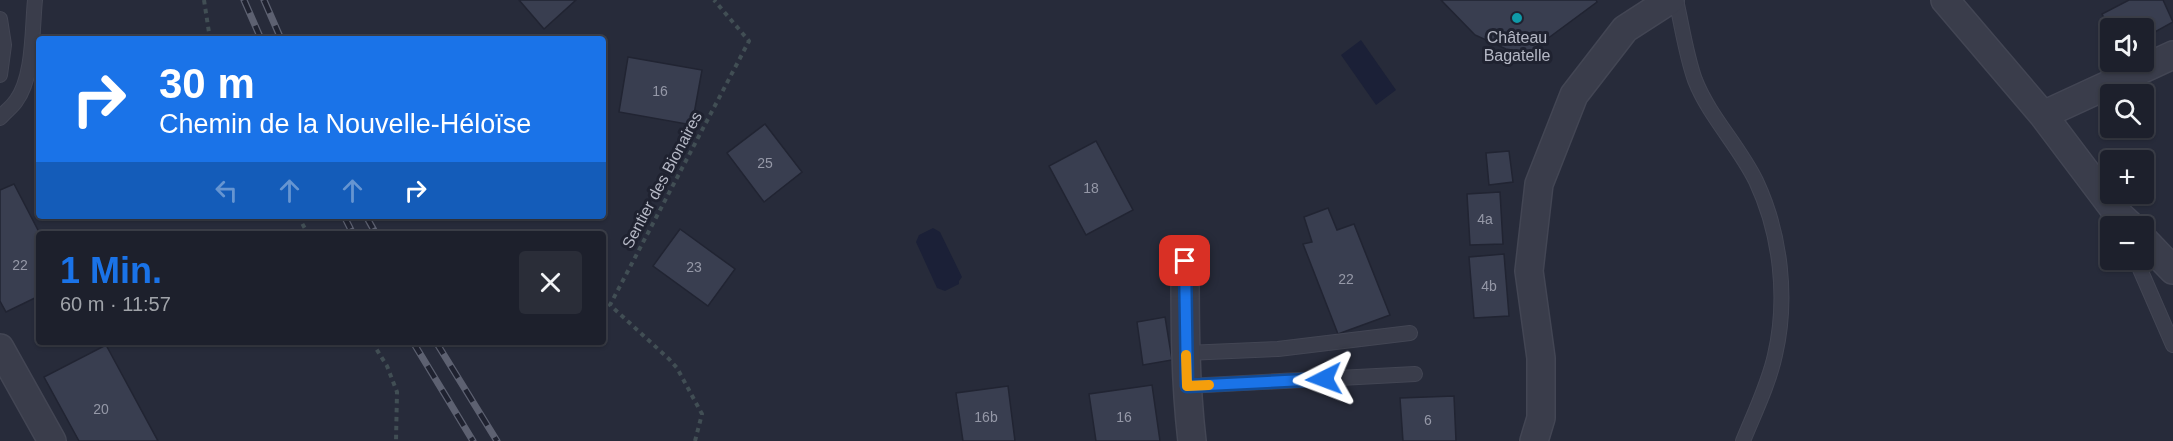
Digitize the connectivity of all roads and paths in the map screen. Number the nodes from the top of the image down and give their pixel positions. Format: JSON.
{"nodes":[{"id":1,"x":35,"y":0,"type":"edge"},
{"id":2,"x":204,"y":0,"type":"edge"},
{"id":3,"x":714,"y":0,"type":"edge"},
{"id":4,"x":1670,"y":0,"type":"edge"},
{"id":5,"x":1676,"y":0,"type":"edge"},
{"id":6,"x":1945,"y":0,"type":"edge"},
{"id":7,"x":0,"y":20,"type":"edge"},
{"id":8,"x":210,"y":36,"type":"edge"},
{"id":9,"x":2173,"y":55,"type":"edge"},
{"id":10,"x":0,"y":75,"type":"edge"},
{"id":11,"x":2043,"y":115,"type":"junction"},
{"id":12,"x":0,"y":118,"type":"edge"},
{"id":13,"x":2119,"y":216,"type":"edge"},
{"id":14,"x":2154,"y":250,"type":"edge"},
{"id":15,"x":1185,"y":261,"type":"dead end"},
{"id":16,"x":2140,"y":270,"type":"edge"},
{"id":17,"x":2173,"y":270,"type":"edge"},
{"id":18,"x":1410,"y":333,"type":"dead end"},
{"id":19,"x":374,"y":345,"type":"edge"},
{"id":20,"x":2173,"y":345,"type":"edge"},
{"id":21,"x":0,"y":348,"type":"edge"},
{"id":22,"x":1186,"y":353,"type":"junction"},
{"id":23,"x":1415,"y":374,"type":"dead end"},
{"id":24,"x":1187,"y":386,"type":"junction"},
{"id":25,"x":52,"y":441,"type":"edge"},
{"id":26,"x":396,"y":441,"type":"edge"},
{"id":27,"x":695,"y":441,"type":"edge"},
{"id":28,"x":1192,"y":441,"type":"edge"},
{"id":29,"x":1534,"y":441,"type":"edge"},
{"id":30,"x":1743,"y":441,"type":"edge"}],
"edges":[{"from":1,"to":12,"type":"lane"},
{"from":2,"to":8,"type":"path"},
{"from":3,"to":27,"type":"path","name":"Sentier des Bionaires"},
{"from":4,"to":29,"type":"street"},
{"from":5,"to":30,"type":"lane"},
{"from":6,"to":11,"type":"street"},
{"from":7,"to":10,"type":"lane"},
{"from":9,"to":11,"type":"street"},
{"from":11,"to":13,"type":"street"},
{"from":14,"to":17,"type":"street"},
{"from":15,"to":22,"type":"street"},
{"from":16,"to":20,"type":"lane"},
{"from":18,"to":22,"type":"lane"},
{"from":19,"to":26,"type":"path"},
{"from":21,"to":25,"type":"street"},
{"from":22,"to":24,"type":"street"},
{"from":23,"to":24,"type":"lane"},
{"from":24,"to":28,"type":"street"}]}
